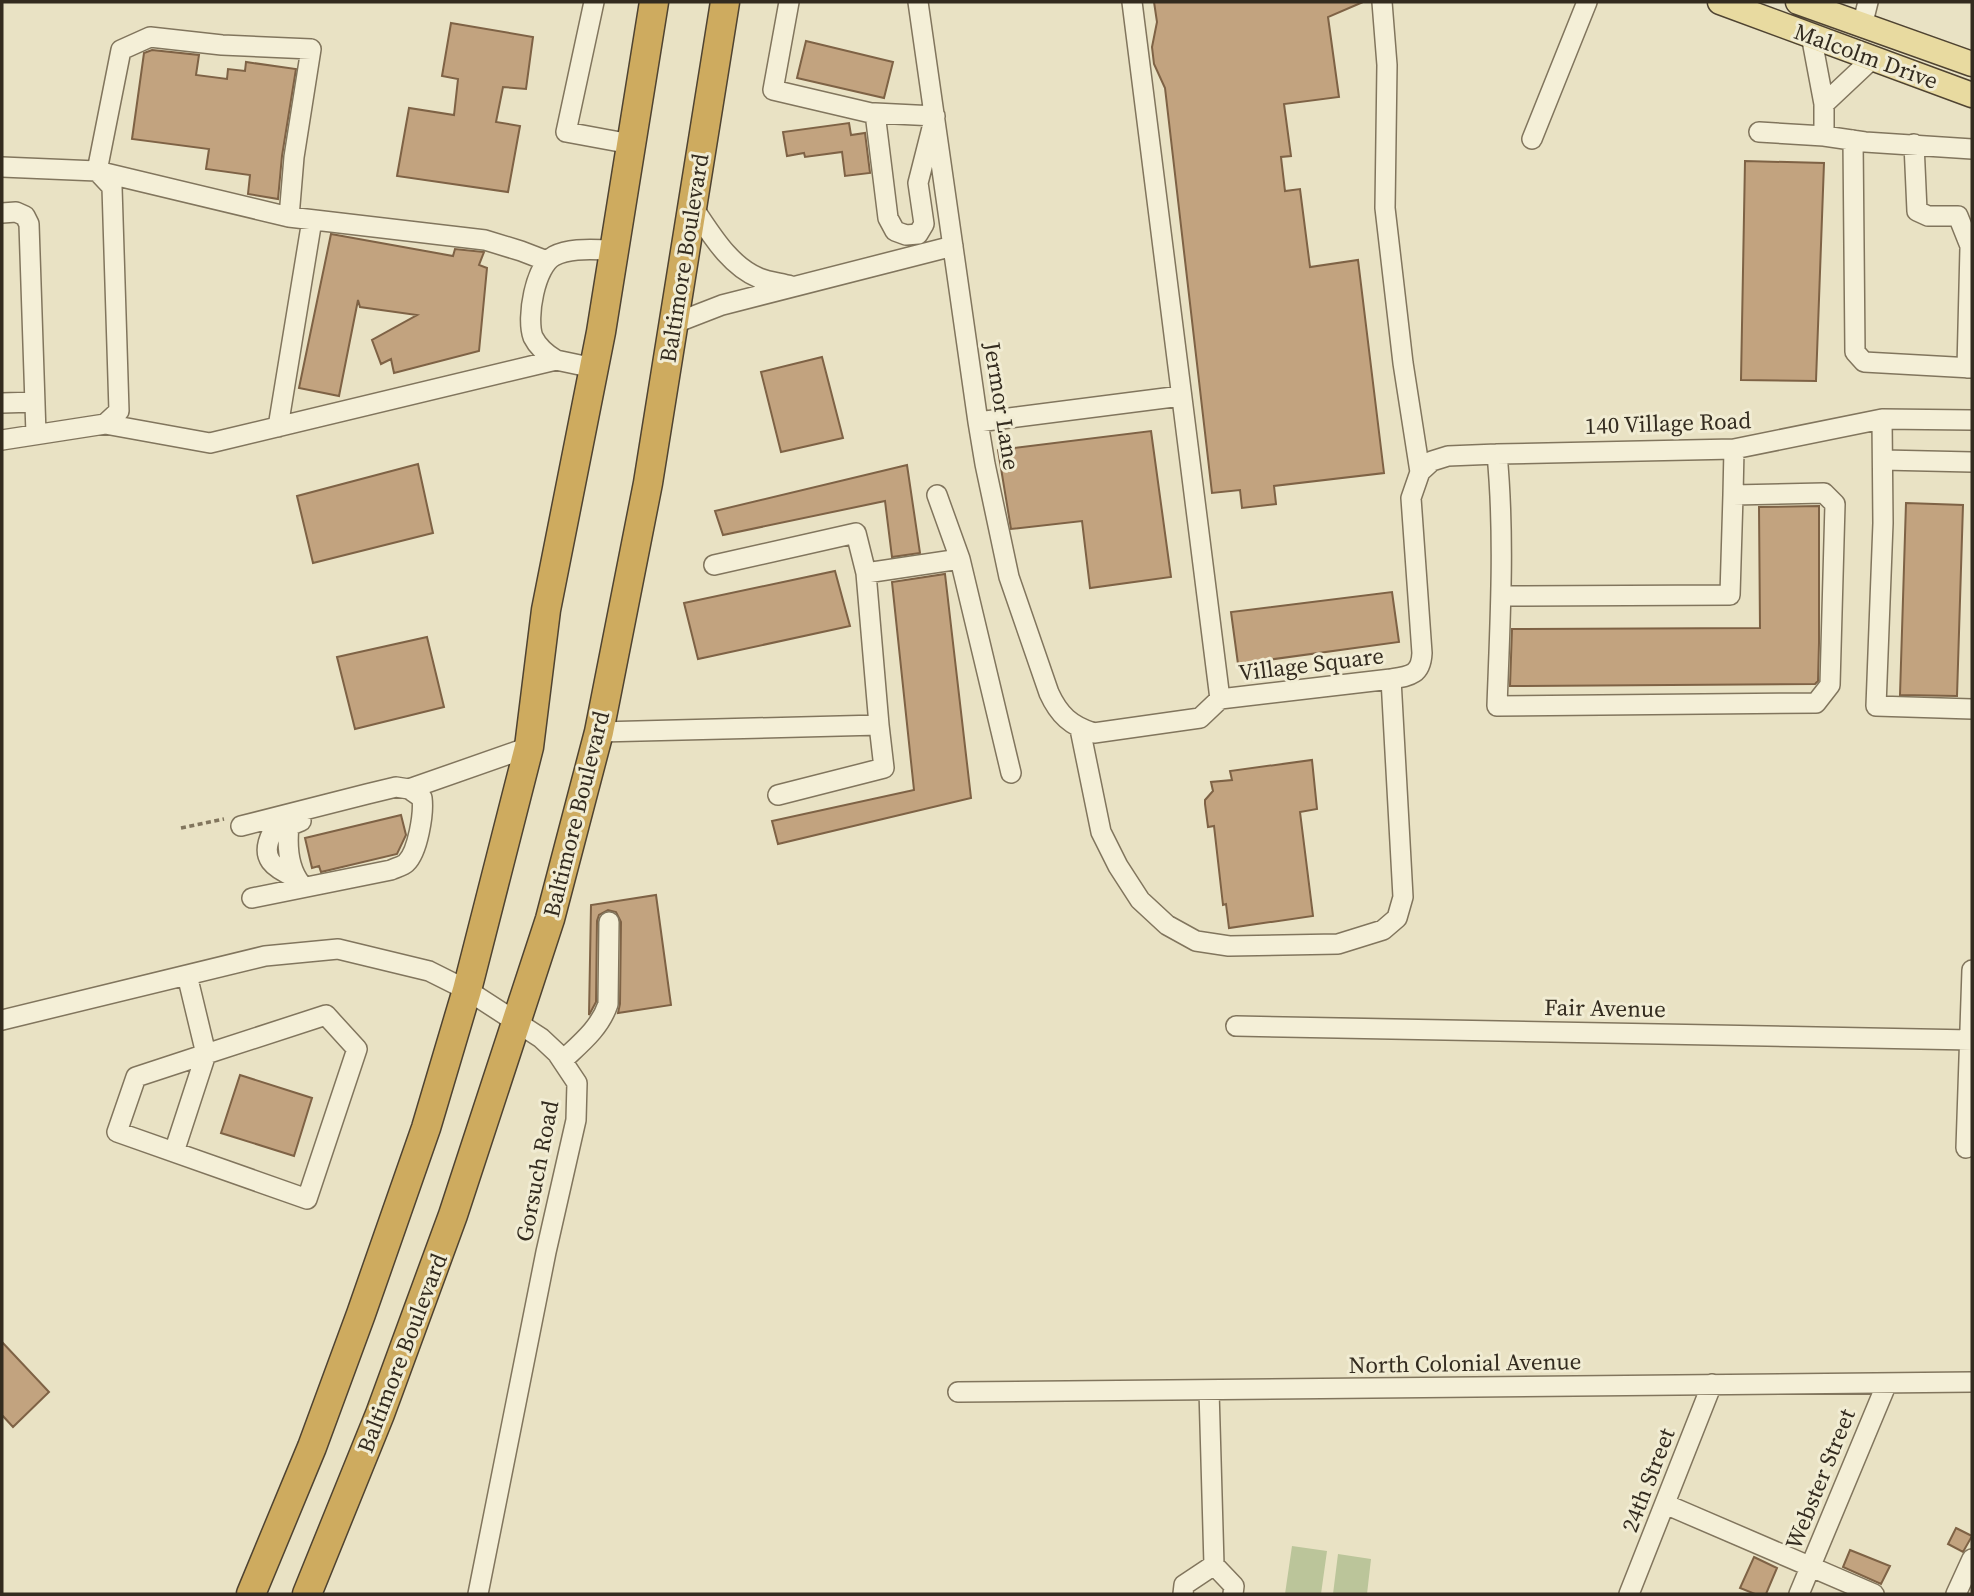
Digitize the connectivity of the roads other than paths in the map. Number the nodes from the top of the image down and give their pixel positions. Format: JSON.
{"nodes":[{"id":1,"x":594,"y":2,"type":"edge"},
{"id":2,"x":654,"y":2,"type":"edge"},
{"id":3,"x":725,"y":2,"type":"edge"},
{"id":4,"x":789,"y":2,"type":"edge"},
{"id":5,"x":918,"y":2,"type":"edge"},
{"id":6,"x":1132,"y":2,"type":"edge"},
{"id":7,"x":1382,"y":2,"type":"edge"},
{"id":8,"x":1587,"y":2,"type":"edge"},
{"id":9,"x":1720,"y":2,"type":"edge"},
{"id":10,"x":1798,"y":2,"type":"edge"},
{"id":11,"x":1868,"y":2,"type":"edge"},
{"id":12,"x":1862,"y":26,"type":"junction"},
{"id":13,"x":1811,"y":35,"type":"junction"},
{"id":14,"x":1874,"y":57,"type":"junction"},
{"id":15,"x":1972,"y":64,"type":"edge"},
{"id":16,"x":1972,"y":95,"type":"edge"},
{"id":17,"x":1824,"y":104,"type":"junction"},
{"id":18,"x":875,"y":113,"type":"junction"},
{"id":19,"x":934,"y":116,"type":"junction"},
{"id":20,"x":1759,"y":132,"type":"dead end"},
{"id":21,"x":1824,"y":136,"type":"junction"},
{"id":22,"x":1532,"y":138,"type":"dead end"},
{"id":23,"x":1853,"y":140,"type":"junction"},
{"id":24,"x":631,"y":144,"type":"junction"},
{"id":25,"x":1914,"y":144,"type":"junction"},
{"id":26,"x":1972,"y":149,"type":"edge"},
{"id":27,"x":2,"y":167,"type":"edge"},
{"id":28,"x":97,"y":171,"type":"junction"},
{"id":29,"x":692,"y":206,"type":"junction"},
{"id":30,"x":2,"y":213,"type":"edge"},
{"id":31,"x":289,"y":217,"type":"junction"},
{"id":32,"x":312,"y":220,"type":"junction"},
{"id":33,"x":953,"y":246,"type":"junction"},
{"id":34,"x":1971,"y":249,"type":"edge"},
{"id":35,"x":614,"y":250,"type":"junction"},
{"id":36,"x":547,"y":261,"type":"junction"},
{"id":37,"x":792,"y":286,"type":"junction"},
{"id":38,"x":673,"y":324,"type":"junction"},
{"id":39,"x":556,"y":360,"type":"junction"},
{"id":40,"x":594,"y":368,"type":"junction"},
{"id":41,"x":1969,"y":368,"type":"edge"},
{"id":42,"x":1181,"y":396,"type":"junction"},
{"id":43,"x":2,"y":402,"type":"edge"},
{"id":44,"x":35,"y":402,"type":"junction"},
{"id":45,"x":1882,"y":419,"type":"junction"},
{"id":46,"x":1972,"y":420,"type":"edge"},
{"id":47,"x":978,"y":422,"type":"junction"},
{"id":48,"x":105,"y":424,"type":"junction"},
{"id":49,"x":278,"y":427,"type":"junction"},
{"id":50,"x":36,"y":434,"type":"junction"},
{"id":51,"x":2,"y":440,"type":"edge"},
{"id":52,"x":1734,"y":449,"type":"junction"},
{"id":53,"x":1497,"y":454,"type":"junction"},
{"id":54,"x":1882,"y":460,"type":"junction"},
{"id":55,"x":1972,"y":463,"type":"edge"},
{"id":56,"x":1420,"y":472,"type":"junction"},
{"id":57,"x":937,"y":495,"type":"dead end"},
{"id":58,"x":1733,"y":495,"type":"junction"},
{"id":59,"x":960,"y":559,"type":"junction"},
{"id":60,"x":714,"y":565,"type":"dead end"},
{"id":61,"x":866,"y":573,"type":"junction"},
{"id":62,"x":1501,"y":596,"type":"junction"},
{"id":63,"x":1391,"y":679,"type":"junction"},
{"id":64,"x":1220,"y":699,"type":"junction"},
{"id":65,"x":1972,"y":709,"type":"edge"},
{"id":66,"x":879,"y":725,"type":"junction"},
{"id":67,"x":1080,"y":729,"type":"junction"},
{"id":68,"x":599,"y":732,"type":"junction"},
{"id":69,"x":529,"y":747,"type":"junction"},
{"id":70,"x":1011,"y":773,"type":"dead end"},
{"id":71,"x":409,"y":789,"type":"junction"},
{"id":72,"x":778,"y":795,"type":"dead end"},
{"id":73,"x":336,"y":802,"type":"junction"},
{"id":74,"x":241,"y":826,"type":"dead end"},
{"id":75,"x":300,"y":883,"type":"junction"},
{"id":76,"x":252,"y":898,"type":"dead end"},
{"id":77,"x":609,"y":922,"type":"dead end"},
{"id":78,"x":1972,"y":970,"type":"edge"},
{"id":79,"x":187,"y":975,"type":"junction"},
{"id":80,"x":467,"y":990,"type":"junction"},
{"id":81,"x":2,"y":1020,"type":"edge"},
{"id":82,"x":517,"y":1022,"type":"junction"},
{"id":83,"x":1236,"y":1026,"type":"dead end"},
{"id":84,"x":1970,"y":1040,"type":"edge"},
{"id":85,"x":206,"y":1054,"type":"junction"},
{"id":86,"x":563,"y":1060,"type":"junction"},
{"id":87,"x":1966,"y":1148,"type":"dead end"},
{"id":88,"x":174,"y":1152,"type":"junction"},
{"id":89,"x":1972,"y":1382,"type":"edge"},
{"id":90,"x":1887,"y":1383,"type":"junction"},
{"id":91,"x":1712,"y":1384,"type":"junction"},
{"id":92,"x":1209,"y":1390,"type":"junction"},
{"id":93,"x":958,"y":1392,"type":"dead end"},
{"id":94,"x":1665,"y":1504,"type":"junction"},
{"id":95,"x":1972,"y":1559,"type":"edge"},
{"id":96,"x":1214,"y":1565,"type":"junction"},
{"id":97,"x":1810,"y":1567,"type":"junction"},
{"id":98,"x":251,"y":1594,"type":"edge"},
{"id":99,"x":307,"y":1594,"type":"edge"},
{"id":100,"x":478,"y":1594,"type":"edge"},
{"id":101,"x":1183,"y":1594,"type":"edge"},
{"id":102,"x":1233,"y":1594,"type":"edge"},
{"id":103,"x":1629,"y":1594,"type":"edge"},
{"id":104,"x":1799,"y":1594,"type":"edge"},
{"id":105,"x":1874,"y":1594,"type":"edge"},
{"id":106,"x":1956,"y":1594,"type":"edge"}],
"edges":[{"from":1,"to":24,"type":"street"},
{"from":2,"to":24,"type":"highway"},
{"from":3,"to":29,"type":"highway","name":"Baltimore Boulevard"},
{"from":4,"to":18,"type":"street"},
{"from":5,"to":19,"type":"street","name":"Jermor Lane"},
{"from":6,"to":42,"type":"street"},
{"from":7,"to":56,"type":"street"},
{"from":8,"to":22,"type":"street"},
{"from":9,"to":13,"type":"main road","name":"Malcolm Drive"},
{"from":10,"to":12,"type":"main road","name":"Malcolm Drive"},
{"from":11,"to":12,"type":"street"},
{"from":12,"to":15,"type":"main road","name":"Malcolm Drive"},
{"from":13,"to":14,"type":"main road","name":"Malcolm Drive"},
{"from":13,"to":17,"type":"street"},
{"from":14,"to":16,"type":"main road","name":"Malcolm Drive"},
{"from":14,"to":17,"type":"street"},
{"from":17,"to":21,"type":"street"},
{"from":18,"to":19,"type":"street"},
{"from":18,"to":19,"type":"street"},
{"from":19,"to":33,"type":"street","name":"Jermor Lane"},
{"from":20,"to":21,"type":"street"},
{"from":21,"to":23,"type":"street"},
{"from":23,"to":25,"type":"street"},
{"from":23,"to":41,"type":"street"},
{"from":24,"to":35,"type":"highway"},
{"from":25,"to":26,"type":"street"},
{"from":25,"to":34,"type":"street"},
{"from":27,"to":28,"type":"street"},
{"from":28,"to":31,"type":"street"},
{"from":28,"to":31,"type":"street"},
{"from":28,"to":48,"type":"street"},
{"from":29,"to":37,"type":"street"},
{"from":29,"to":38,"type":"highway","name":"Baltimore Boulevard"},
{"from":30,"to":44,"type":"street"},
{"from":31,"to":32,"type":"street"},
{"from":32,"to":36,"type":"street"},
{"from":32,"to":49,"type":"street"},
{"from":33,"to":37,"type":"street"},
{"from":33,"to":47,"type":"street","name":"Jermor Lane"},
{"from":34,"to":41,"type":"street"},
{"from":35,"to":36,"type":"street"},
{"from":35,"to":40,"type":"highway"},
{"from":36,"to":39,"type":"street"},
{"from":37,"to":38,"type":"street"},
{"from":38,"to":68,"type":"highway","name":"Baltimore Boulevard"},
{"from":39,"to":40,"type":"street"},
{"from":39,"to":49,"type":"street"},
{"from":40,"to":69,"type":"highway"},
{"from":42,"to":47,"type":"street"},
{"from":42,"to":64,"type":"street"},
{"from":43,"to":44,"type":"street"},
{"from":44,"to":50,"type":"street"},
{"from":45,"to":46,"type":"street","name":"140 Village Road"},
{"from":45,"to":52,"type":"street","name":"140 Village Road"},
{"from":45,"to":54,"type":"street"},
{"from":47,"to":67,"type":"street","name":"Jermor Lane"},
{"from":48,"to":49,"type":"street"},
{"from":48,"to":50,"type":"street"},
{"from":50,"to":51,"type":"street"},
{"from":52,"to":53,"type":"street","name":"140 Village Road"},
{"from":52,"to":58,"type":"street"},
{"from":53,"to":56,"type":"street","name":"140 Village Road"},
{"from":53,"to":62,"type":"street"},
{"from":54,"to":55,"type":"street"},
{"from":54,"to":65,"type":"street"},
{"from":56,"to":63,"type":"street","name":"Village Square"},
{"from":57,"to":59,"type":"street"},
{"from":58,"to":62,"type":"street"},
{"from":58,"to":62,"type":"street"},
{"from":59,"to":61,"type":"street"},
{"from":59,"to":70,"type":"street"},
{"from":60,"to":61,"type":"street"},
{"from":61,"to":66,"type":"street"},
{"from":63,"to":64,"type":"street","name":"Village Square"},
{"from":63,"to":67,"type":"street"},
{"from":64,"to":67,"type":"street","name":"Village Square"},
{"from":66,"to":68,"type":"street"},
{"from":66,"to":72,"type":"street"},
{"from":68,"to":82,"type":"highway","name":"Baltimore Boulevard"},
{"from":69,"to":71,"type":"street"},
{"from":69,"to":80,"type":"highway"},
{"from":71,"to":73,"type":"street"},
{"from":71,"to":75,"type":"street"},
{"from":73,"to":74,"type":"street"},
{"from":73,"to":75,"type":"street"},
{"from":75,"to":76,"type":"street"},
{"from":77,"to":86,"type":"street"},
{"from":78,"to":84,"type":"street"},
{"from":79,"to":80,"type":"street","name":"Gorsuch Road"},
{"from":79,"to":81,"type":"street","name":"Gorsuch Road"},
{"from":79,"to":85,"type":"street"},
{"from":80,"to":82,"type":"street","name":"Gorsuch Road"},
{"from":80,"to":98,"type":"highway"},
{"from":82,"to":86,"type":"street","name":"Gorsuch Road"},
{"from":82,"to":99,"type":"highway","name":"Baltimore Boulevard"},
{"from":83,"to":84,"type":"street","name":"Fair Avenue"},
{"from":84,"to":87,"type":"street"},
{"from":85,"to":88,"type":"street"},
{"from":85,"to":88,"type":"street"},
{"from":85,"to":88,"type":"street"},
{"from":86,"to":100,"type":"street","name":"Gorsuch Road"},
{"from":89,"to":90,"type":"street","name":"North Colonial Avenue"},
{"from":90,"to":91,"type":"street","name":"North Colonial Avenue"},
{"from":90,"to":97,"type":"street","name":"Webster Street"},
{"from":91,"to":92,"type":"street","name":"North Colonial Avenue"},
{"from":91,"to":94,"type":"street","name":"24th Street"},
{"from":92,"to":93,"type":"street","name":"North Colonial Avenue"},
{"from":92,"to":96,"type":"street"},
{"from":94,"to":97,"type":"street"},
{"from":94,"to":103,"type":"street","name":"24th Street"},
{"from":95,"to":106,"type":"street"},
{"from":96,"to":101,"type":"street"},
{"from":96,"to":102,"type":"street"},
{"from":97,"to":104,"type":"street","name":"Webster Street"},
{"from":97,"to":105,"type":"street"}]}
